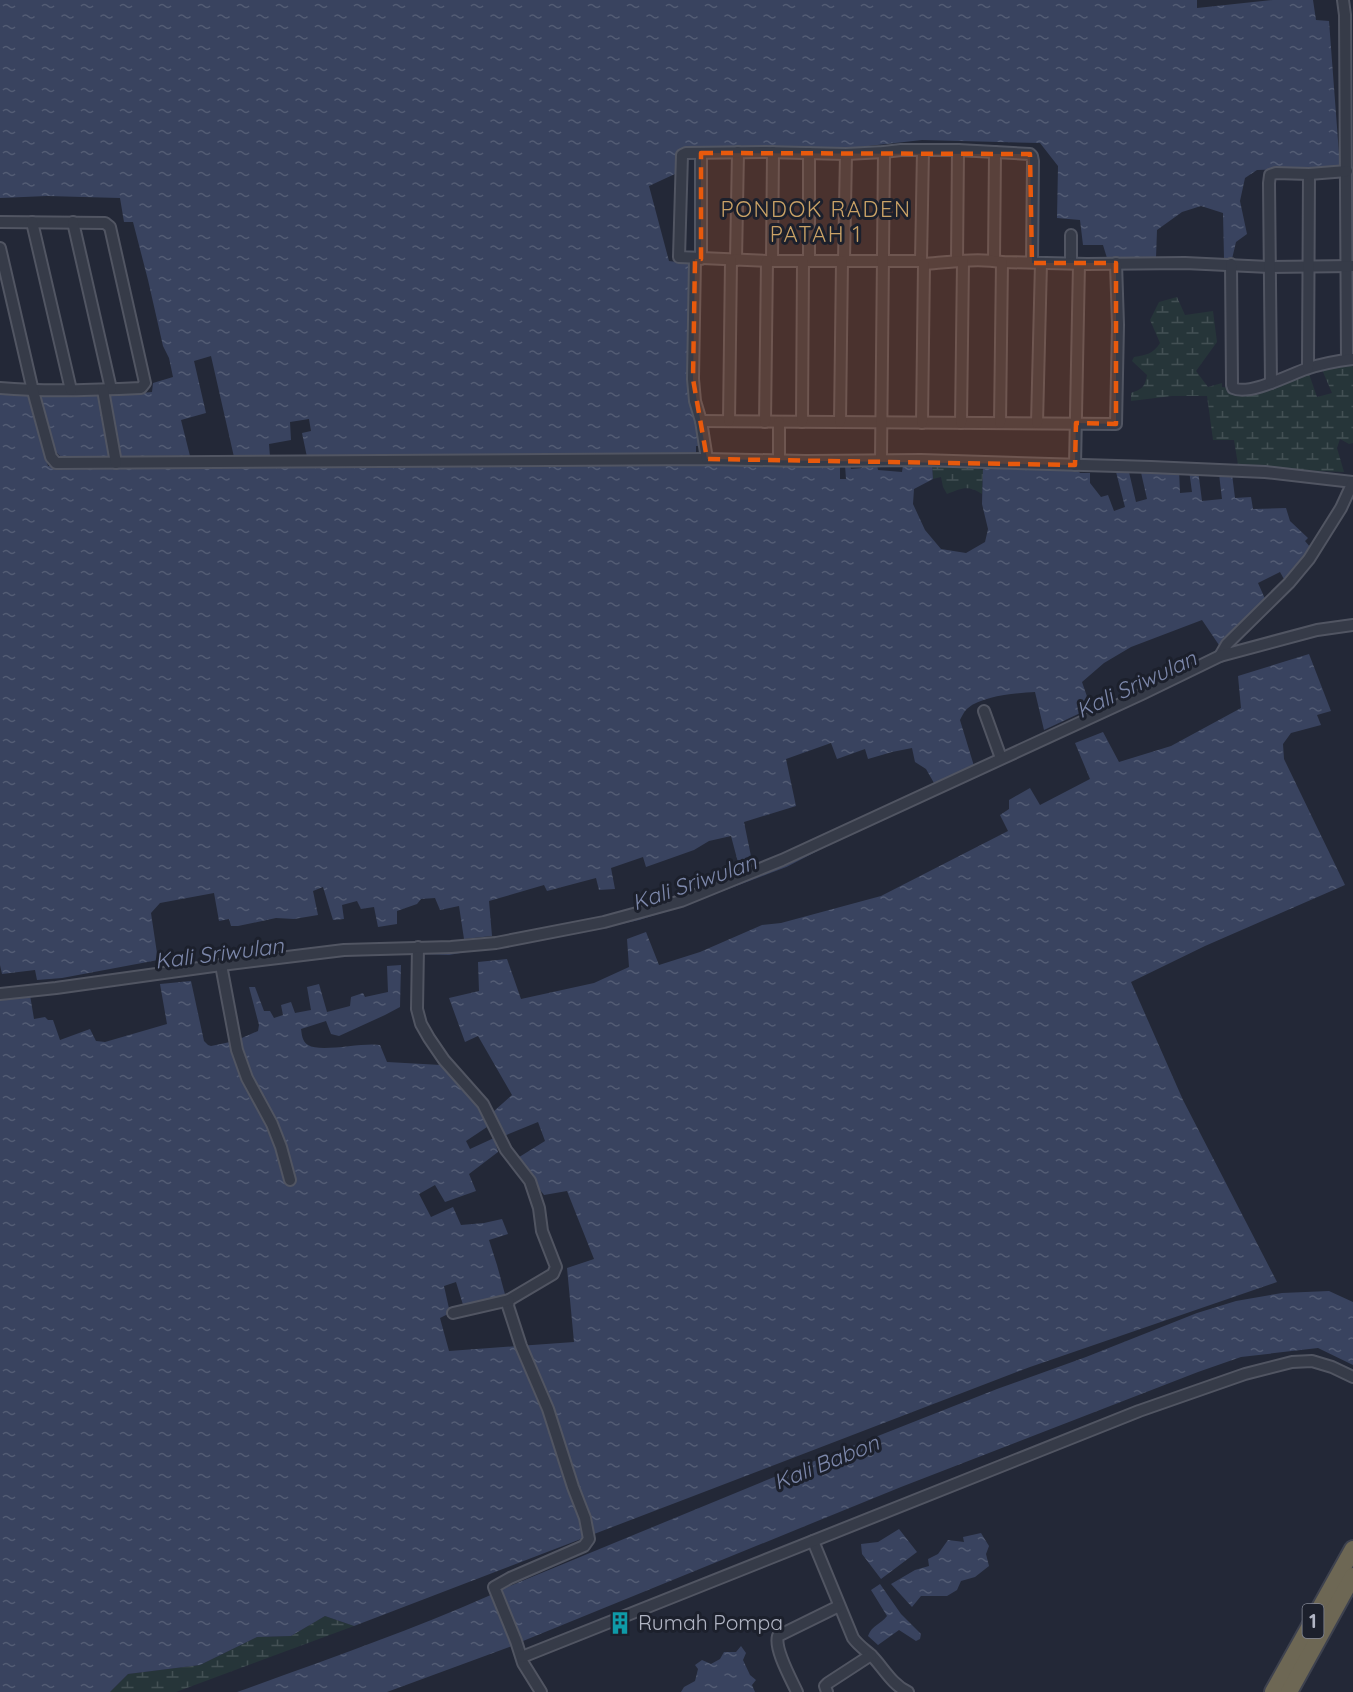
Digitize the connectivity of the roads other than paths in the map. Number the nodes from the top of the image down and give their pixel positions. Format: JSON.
{"nodes":[{"id":1,"x":1344,"y":0,"type":"edge"},
{"id":2,"x":1349,"y":15,"type":"edge"},
{"id":3,"x":1350,"y":132,"type":"edge"},
{"id":4,"x":922,"y":150,"type":"junction"},
{"id":5,"x":958,"y":150,"type":"junction"},
{"id":6,"x":738,"y":152,"type":"junction"},
{"id":7,"x":772,"y":152,"type":"junction"},
{"id":8,"x":884,"y":152,"type":"junction"},
{"id":9,"x":995,"y":152,"type":"junction"},
{"id":10,"x":701,"y":153,"type":"junction"},
{"id":11,"x":809,"y":153,"type":"junction"},
{"id":12,"x":846,"y":154,"type":"junction"},
{"id":13,"x":1347,"y":171,"type":"junction"},
{"id":14,"x":1309,"y":174,"type":"junction"},
{"id":15,"x":0,"y":222,"type":"edge"},
{"id":16,"x":32,"y":222,"type":"junction"},
{"id":17,"x":73,"y":222,"type":"junction"},
{"id":18,"x":1071,"y":235,"type":"dead end"},
{"id":19,"x":0,"y":248,"type":"edge"},
{"id":20,"x":698,"y":259,"type":"junction"},
{"id":21,"x":733,"y":260,"type":"junction"},
{"id":22,"x":770,"y":261,"type":"junction"},
{"id":23,"x":806,"y":261,"type":"junction"},
{"id":24,"x":843,"y":261,"type":"junction"},
{"id":25,"x":883,"y":261,"type":"junction"},
{"id":26,"x":960,"y":261,"type":"junction"},
{"id":27,"x":923,"y":262,"type":"junction"},
{"id":28,"x":998,"y":262,"type":"junction"},
{"id":29,"x":1036,"y":263,"type":"junction"},
{"id":30,"x":1116,"y":263,"type":"junction"},
{"id":31,"x":1075,"y":264,"type":"junction"},
{"id":32,"x":1231,"y":264,"type":"junction"},
{"id":33,"x":1308,"y":266,"type":"junction"},
{"id":34,"x":1350,"y":266,"type":"edge"},
{"id":35,"x":1269,"y":267,"type":"junction"},
{"id":36,"x":1350,"y":359,"type":"edge"},
{"id":37,"x":1308,"y":368,"type":"junction"},
{"id":38,"x":1271,"y":383,"type":"junction"},
{"id":39,"x":0,"y":388,"type":"edge"},
{"id":40,"x":71,"y":390,"type":"junction"},
{"id":41,"x":107,"y":390,"type":"junction"},
{"id":42,"x":33,"y":391,"type":"junction"},
{"id":43,"x":701,"y":421,"type":"junction"},
{"id":44,"x":729,"y":421,"type":"junction"},
{"id":45,"x":765,"y":422,"type":"junction"},
{"id":46,"x":779,"y":422,"type":"junction"},
{"id":47,"x":802,"y":422,"type":"junction"},
{"id":48,"x":840,"y":422,"type":"junction"},
{"id":49,"x":880,"y":422,"type":"junction"},
{"id":50,"x":922,"y":423,"type":"junction"},
{"id":51,"x":960,"y":423,"type":"junction"},
{"id":52,"x":1000,"y":423,"type":"junction"},
{"id":53,"x":1037,"y":423,"type":"junction"},
{"id":54,"x":1076,"y":423,"type":"junction"},
{"id":55,"x":707,"y":459,"type":"junction"},
{"id":56,"x":779,"y":460,"type":"junction"},
{"id":57,"x":881,"y":460,"type":"junction"},
{"id":58,"x":116,"y":463,"type":"junction"},
{"id":59,"x":1075,"y":465,"type":"junction"},
{"id":60,"x":1353,"y":482,"type":"edge"},
{"id":61,"x":1353,"y":625,"type":"edge"},
{"id":62,"x":1220,"y":657,"type":"junction"},
{"id":63,"x":984,"y":711,"type":"dead end"},
{"id":64,"x":1001,"y":758,"type":"junction"},
{"id":65,"x":418,"y":947,"type":"junction"},
{"id":66,"x":220,"y":965,"type":"junction"},
{"id":67,"x":0,"y":994,"type":"edge"},
{"id":68,"x":290,"y":1180,"type":"dead end"},
{"id":69,"x":509,"y":1300,"type":"junction"},
{"id":70,"x":453,"y":1313,"type":"dead end"},
{"id":71,"x":1353,"y":1377,"type":"edge"},
{"id":72,"x":813,"y":1541,"type":"junction"},
{"id":73,"x":1353,"y":1550,"type":"edge"},
{"id":74,"x":1353,"y":1576,"type":"edge"},
{"id":75,"x":839,"y":1606,"type":"junction"},
{"id":76,"x":871,"y":1655,"type":"junction"},
{"id":77,"x":522,"y":1657,"type":"junction"},
{"id":78,"x":541,"y":1692,"type":"edge"},
{"id":79,"x":797,"y":1692,"type":"edge"},
{"id":80,"x":827,"y":1692,"type":"edge"},
{"id":81,"x":908,"y":1692,"type":"edge"},
{"id":82,"x":1274,"y":1692,"type":"edge"},
{"id":83,"x":1289,"y":1692,"type":"edge"}],
"edges":[{"from":1,"to":2,"type":"street"},
{"from":2,"to":3,"type":"street"},
{"from":3,"to":13,"type":"street"},
{"from":4,"to":5,"type":"street"},
{"from":4,"to":8,"type":"street"},
{"from":4,"to":27,"type":"street"},
{"from":5,"to":9,"type":"street"},
{"from":5,"to":26,"type":"street"},
{"from":6,"to":7,"type":"street"},
{"from":6,"to":10,"type":"street"},
{"from":6,"to":21,"type":"street"},
{"from":7,"to":11,"type":"street"},
{"from":7,"to":22,"type":"street"},
{"from":8,"to":12,"type":"street"},
{"from":8,"to":25,"type":"street"},
{"from":9,"to":28,"type":"street"},
{"from":9,"to":29,"type":"street"},
{"from":10,"to":20,"type":"street"},
{"from":10,"to":20,"type":"street"},
{"from":11,"to":12,"type":"street"},
{"from":11,"to":23,"type":"street"},
{"from":12,"to":24,"type":"street"},
{"from":13,"to":14,"type":"street"},
{"from":13,"to":34,"type":"street"},
{"from":14,"to":33,"type":"street"},
{"from":14,"to":35,"type":"street"},
{"from":15,"to":16,"type":"street"},
{"from":16,"to":17,"type":"street"},
{"from":16,"to":40,"type":"street"},
{"from":17,"to":41,"type":"street"},
{"from":17,"to":41,"type":"street"},
{"from":18,"to":31,"type":"street"},
{"from":19,"to":42,"type":"street"},
{"from":20,"to":21,"type":"street"},
{"from":20,"to":43,"type":"street"},
{"from":21,"to":22,"type":"street"},
{"from":21,"to":44,"type":"street"},
{"from":22,"to":23,"type":"street"},
{"from":22,"to":45,"type":"street"},
{"from":23,"to":24,"type":"street"},
{"from":23,"to":47,"type":"street"},
{"from":24,"to":25,"type":"street"},
{"from":24,"to":48,"type":"street"},
{"from":25,"to":27,"type":"street"},
{"from":25,"to":49,"type":"street"},
{"from":26,"to":27,"type":"street"},
{"from":26,"to":28,"type":"street"},
{"from":26,"to":51,"type":"street"},
{"from":27,"to":50,"type":"street"},
{"from":28,"to":29,"type":"street"},
{"from":28,"to":52,"type":"street"},
{"from":29,"to":31,"type":"street"},
{"from":29,"to":53,"type":"street"},
{"from":30,"to":31,"type":"street"},
{"from":30,"to":32,"type":"street"},
{"from":30,"to":54,"type":"street"},
{"from":31,"to":54,"type":"street"},
{"from":32,"to":35,"type":"street"},
{"from":32,"to":38,"type":"street"},
{"from":33,"to":34,"type":"street"},
{"from":33,"to":35,"type":"street"},
{"from":33,"to":37,"type":"street"},
{"from":34,"to":36,"type":"street"},
{"from":35,"to":38,"type":"street"},
{"from":36,"to":37,"type":"street"},
{"from":37,"to":38,"type":"street"},
{"from":39,"to":42,"type":"street"},
{"from":40,"to":41,"type":"street"},
{"from":40,"to":42,"type":"street"},
{"from":41,"to":58,"type":"street"},
{"from":42,"to":58,"type":"street"},
{"from":43,"to":44,"type":"street"},
{"from":43,"to":55,"type":"street"},
{"from":44,"to":45,"type":"street"},
{"from":45,"to":46,"type":"street"},
{"from":46,"to":47,"type":"street"},
{"from":46,"to":56,"type":"street"},
{"from":47,"to":48,"type":"street"},
{"from":48,"to":49,"type":"street"},
{"from":49,"to":50,"type":"street"},
{"from":49,"to":57,"type":"street"},
{"from":50,"to":51,"type":"street"},
{"from":51,"to":52,"type":"street"},
{"from":52,"to":53,"type":"street"},
{"from":53,"to":54,"type":"street"},
{"from":54,"to":59,"type":"street"},
{"from":55,"to":56,"type":"street"},
{"from":55,"to":58,"type":"street"},
{"from":56,"to":57,"type":"street"},
{"from":57,"to":59,"type":"street"},
{"from":59,"to":60,"type":"street"},
{"from":60,"to":62,"type":"street"},
{"from":61,"to":62,"type":"street"},
{"from":62,"to":64,"type":"street"},
{"from":63,"to":64,"type":"street"},
{"from":64,"to":65,"type":"street"},
{"from":65,"to":66,"type":"street"},
{"from":65,"to":69,"type":"street"},
{"from":66,"to":67,"type":"street"},
{"from":66,"to":68,"type":"street"},
{"from":69,"to":70,"type":"street"},
{"from":69,"to":77,"type":"street"},
{"from":71,"to":72,"type":"street"},
{"from":72,"to":75,"type":"street"},
{"from":72,"to":77,"type":"street"},
{"from":73,"to":82,"type":"highway","number":"1"},
{"from":74,"to":83,"type":"highway","number":"1"},
{"from":75,"to":76,"type":"street"},
{"from":75,"to":79,"type":"street"},
{"from":76,"to":80,"type":"street"},
{"from":76,"to":81,"type":"street"},
{"from":77,"to":78,"type":"street"}]}
